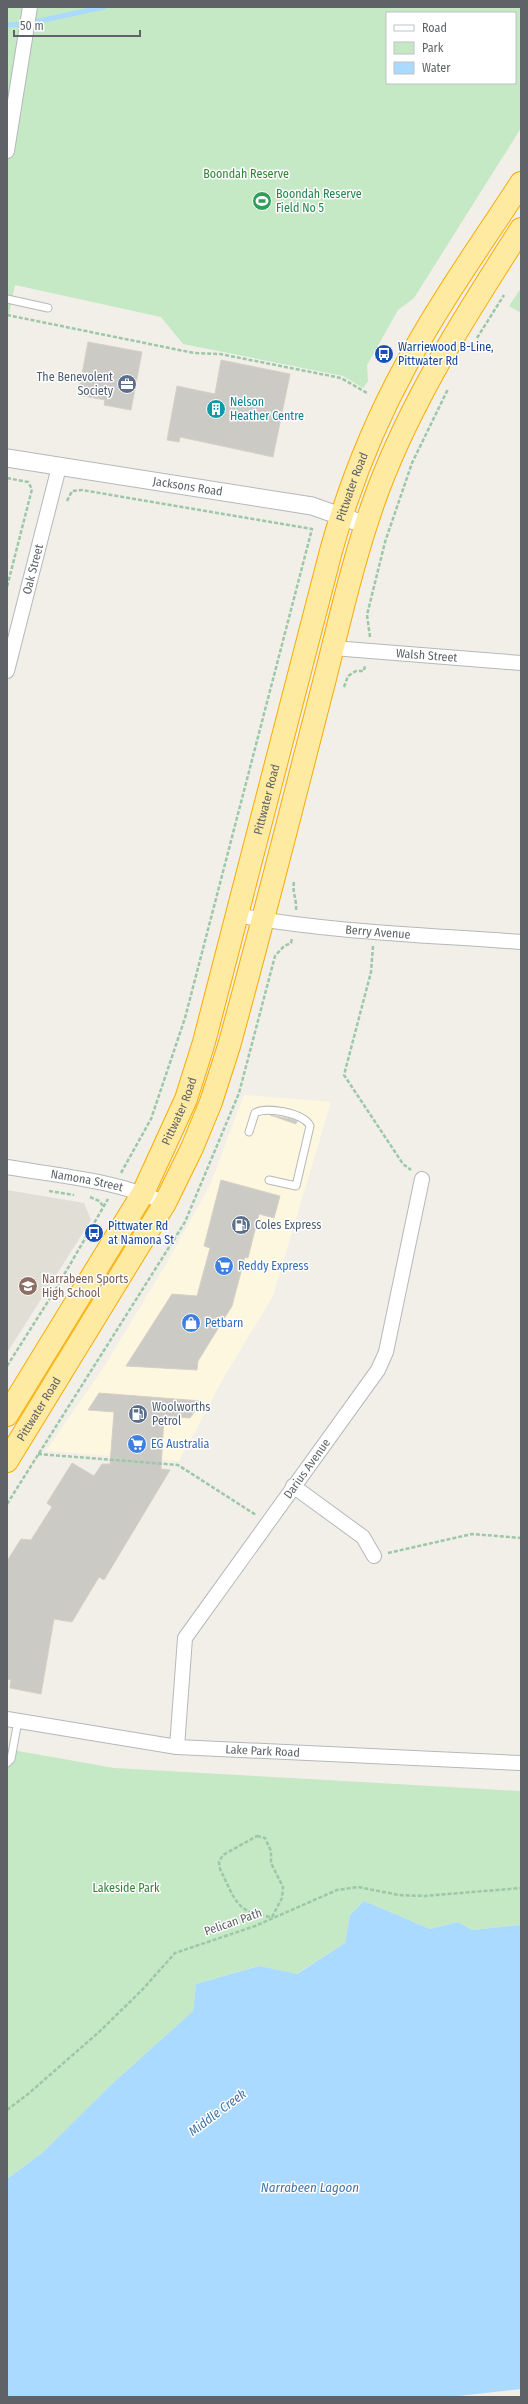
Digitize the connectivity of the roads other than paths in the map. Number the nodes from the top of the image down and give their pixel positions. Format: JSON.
{"nodes":[{"id":1,"x":30,"y":9,"type":"edge"},
{"id":2,"x":7,"y":151,"type":"edge"},
{"id":3,"x":521,"y":183,"type":"edge"},
{"id":4,"x":521,"y":229,"type":"edge"},
{"id":5,"x":7,"y":299,"type":"edge"},
{"id":6,"x":48,"y":308,"type":"dead end"},
{"id":7,"x":7,"y":458,"type":"edge"},
{"id":8,"x":59,"y":467,"type":"junction"},
{"id":9,"x":341,"y":516,"type":"junction"},
{"id":10,"x":366,"y":525,"type":"junction"},
{"id":11,"x":333,"y":648,"type":"junction"},
{"id":12,"x":521,"y":662,"type":"edge"},
{"id":13,"x":7,"y":671,"type":"edge"},
{"id":14,"x":236,"y":915,"type":"junction"},
{"id":15,"x":263,"y":920,"type":"junction"},
{"id":16,"x":521,"y":942,"type":"edge"},
{"id":17,"x":249,"y":1132,"type":"dead end"},
{"id":18,"x":7,"y":1167,"type":"edge"},
{"id":19,"x":422,"y":1179,"type":"road end"},
{"id":20,"x":269,"y":1180,"type":"dead end"},
{"id":21,"x":144,"y":1193,"type":"junction"},
{"id":22,"x":165,"y":1203,"type":"junction"},
{"id":23,"x":7,"y":1415,"type":"edge"},
{"id":24,"x":7,"y":1461,"type":"edge"},
{"id":25,"x":293,"y":1486,"type":"junction"},
{"id":26,"x":374,"y":1556,"type":"road end"},
{"id":27,"x":13,"y":1720,"type":"edge"},
{"id":28,"x":177,"y":1747,"type":"junction"},
{"id":29,"x":7,"y":1763,"type":"edge"},
{"id":30,"x":521,"y":1763,"type":"edge"}],
"edges":[{"from":1,"to":2,"type":"street"},
{"from":3,"to":9,"type":"highway","name":"Pittwater Road"},
{"from":4,"to":10,"type":"highway","name":"Pittwater Road"},
{"from":5,"to":6,"type":"lane"},
{"from":7,"to":8,"type":"street","name":"Jacksons Road"},
{"from":8,"to":9,"type":"street","name":"Jacksons Road"},
{"from":8,"to":13,"type":"street","name":"Oak Street"},
{"from":9,"to":10,"type":"street","name":"Jacksons Road"},
{"from":9,"to":14,"type":"highway","name":"Pittwater Road"},
{"from":10,"to":11,"type":"highway","name":"Pittwater Road"},
{"from":11,"to":12,"type":"street","name":"Walsh Street"},
{"from":11,"to":15,"type":"highway","name":"Pittwater Road"},
{"from":14,"to":15,"type":"street","name":"Berry Avenue"},
{"from":14,"to":21,"type":"highway","name":"Pittwater Road"},
{"from":15,"to":16,"type":"street","name":"Berry Avenue"},
{"from":15,"to":22,"type":"highway","name":"Pittwater Road"},
{"from":17,"to":20,"type":"lane"},
{"from":18,"to":21,"type":"street","name":"Namona Street"},
{"from":19,"to":25,"type":"street","name":"Darius Avenue"},
{"from":21,"to":22,"type":"street","name":"Namona Street"},
{"from":21,"to":23,"type":"highway","name":"Pittwater Road"},
{"from":22,"to":24,"type":"highway","name":"Pittwater Road"},
{"from":25,"to":26,"type":"street"},
{"from":25,"to":28,"type":"street","name":"Darius Avenue"},
{"from":27,"to":28,"type":"street","name":"Lake Park Road"},
{"from":27,"to":29,"type":"lane"},
{"from":28,"to":30,"type":"street","name":"Lake Park Road"}]}
